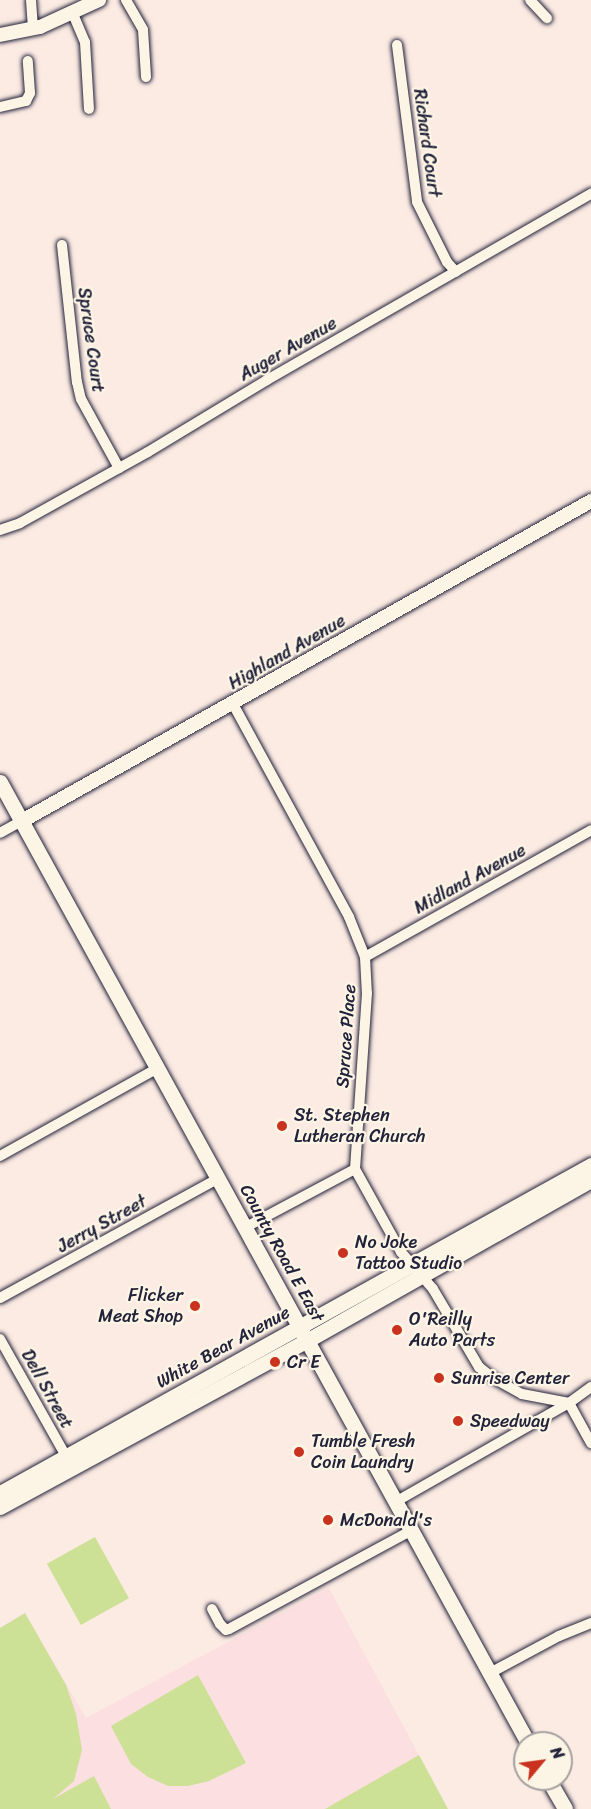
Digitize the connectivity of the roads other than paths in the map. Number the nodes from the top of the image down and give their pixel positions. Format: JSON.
{"nodes":[{"id":1,"x":31,"y":0,"type":"edge"},
{"id":2,"x":99,"y":0,"type":"edge"},
{"id":3,"x":126,"y":0,"type":"edge"},
{"id":4,"x":530,"y":0,"type":"edge"},
{"id":5,"x":73,"y":14,"type":"junction"},
{"id":6,"x":547,"y":18,"type":"dead end"},
{"id":7,"x":33,"y":29,"type":"junction"},
{"id":8,"x":0,"y":35,"type":"edge"},
{"id":9,"x":397,"y":45,"type":"dead end"},
{"id":10,"x":28,"y":61,"type":"dead end"},
{"id":11,"x":146,"y":77,"type":"dead end"},
{"id":12,"x":0,"y":107,"type":"edge"},
{"id":13,"x":89,"y":109,"type":"dead end"},
{"id":14,"x":591,"y":194,"type":"edge"},
{"id":15,"x":62,"y":245,"type":"dead end"},
{"id":16,"x":456,"y":272,"type":"junction"},
{"id":17,"x":119,"y":468,"type":"junction"},
{"id":18,"x":591,"y":501,"type":"edge"},
{"id":19,"x":0,"y":530,"type":"edge"},
{"id":20,"x":233,"y":704,"type":"junction"},
{"id":21,"x":0,"y":782,"type":"edge"},
{"id":22,"x":22,"y":821,"type":"junction"},
{"id":23,"x":591,"y":830,"type":"edge"},
{"id":24,"x":0,"y":833,"type":"edge"},
{"id":25,"x":365,"y":957,"type":"junction"},
{"id":26,"x":158,"y":1068,"type":"junction"},
{"id":27,"x":0,"y":1156,"type":"edge"},
{"id":28,"x":591,"y":1165,"type":"edge"},
{"id":29,"x":355,"y":1169,"type":"junction"},
{"id":30,"x":219,"y":1178,"type":"junction"},
{"id":31,"x":591,"y":1180,"type":"edge"},
{"id":32,"x":246,"y":1227,"type":"junction"},
{"id":33,"x":416,"y":1271,"type":"junction"},
{"id":34,"x":0,"y":1298,"type":"edge"},
{"id":35,"x":304,"y":1333,"type":"junction"},
{"id":36,"x":0,"y":1338,"type":"edge"},
{"id":37,"x":591,"y":1388,"type":"edge"},
{"id":38,"x":569,"y":1403,"type":"junction"},
{"id":39,"x":591,"y":1443,"type":"edge"},
{"id":40,"x":66,"y":1456,"type":"junction"},
{"id":41,"x":0,"y":1492,"type":"edge"},
{"id":42,"x":397,"y":1501,"type":"junction"},
{"id":43,"x":0,"y":1507,"type":"edge"},
{"id":44,"x":412,"y":1530,"type":"junction"},
{"id":45,"x":212,"y":1609,"type":"dead end"},
{"id":46,"x":591,"y":1623,"type":"edge"},
{"id":47,"x":490,"y":1673,"type":"junction"},
{"id":48,"x":521,"y":1731,"type":"edge"},
{"id":49,"x":555,"y":1791,"type":"edge"},
{"id":50,"x":565,"y":1809,"type":"edge"}],
"edges":[{"from":1,"to":7,"type":"street"},
{"from":2,"to":5,"type":"street"},
{"from":3,"to":11,"type":"street"},
{"from":4,"to":6,"type":"street"},
{"from":5,"to":7,"type":"street"},
{"from":5,"to":13,"type":"street"},
{"from":7,"to":8,"type":"street"},
{"from":9,"to":16,"type":"street","name":"Richard Court"},
{"from":10,"to":12,"type":"street"},
{"from":14,"to":16,"type":"street","name":"Auger Avenue"},
{"from":15,"to":17,"type":"street","name":"Spruce Court"},
{"from":16,"to":17,"type":"street","name":"Auger Avenue"},
{"from":17,"to":19,"type":"street","name":"Auger Avenue"},
{"from":18,"to":20,"type":"street","name":"Highland Avenue"},
{"from":20,"to":22,"type":"street","name":"Highland Avenue"},
{"from":20,"to":25,"type":"street","name":"Spruce Place"},
{"from":21,"to":22,"type":"main road","name":"County Road E East"},
{"from":22,"to":24,"type":"street","name":"Highland Avenue"},
{"from":22,"to":26,"type":"main road","name":"County Road E East"},
{"from":23,"to":25,"type":"street","name":"Midland Avenue"},
{"from":25,"to":29,"type":"street","name":"Spruce Place"},
{"from":26,"to":27,"type":"street"},
{"from":26,"to":30,"type":"main road","name":"County Road E East"},
{"from":28,"to":33,"type":"main road","name":"White Bear Avenue"},
{"from":29,"to":32,"type":"street"},
{"from":29,"to":33,"type":"street"},
{"from":30,"to":32,"type":"main road","name":"County Road E East"},
{"from":30,"to":34,"type":"street","name":"Jerry Street"},
{"from":31,"to":33,"type":"main road","name":"White Bear Avenue"},
{"from":32,"to":35,"type":"main road","name":"County Road E East"},
{"from":33,"to":35,"type":"main road","name":"White Bear Avenue"},
{"from":33,"to":38,"type":"street"},
{"from":35,"to":40,"type":"main road","name":"White Bear Avenue"},
{"from":35,"to":42,"type":"main road","name":"County Road E East"},
{"from":35,"to":43,"type":"main road","name":"White Bear Avenue"},
{"from":36,"to":40,"type":"street","name":"Dell Street"},
{"from":37,"to":38,"type":"street"},
{"from":38,"to":39,"type":"street"},
{"from":38,"to":42,"type":"street"},
{"from":40,"to":41,"type":"main road","name":"White Bear Avenue"},
{"from":42,"to":44,"type":"main road","name":"County Road E East"},
{"from":44,"to":45,"type":"street"},
{"from":44,"to":47,"type":"main road","name":"County Road E East"},
{"from":46,"to":47,"type":"street"},
{"from":47,"to":48,"type":"main road","name":"County Road E East"},
{"from":49,"to":50,"type":"main road"}]}
